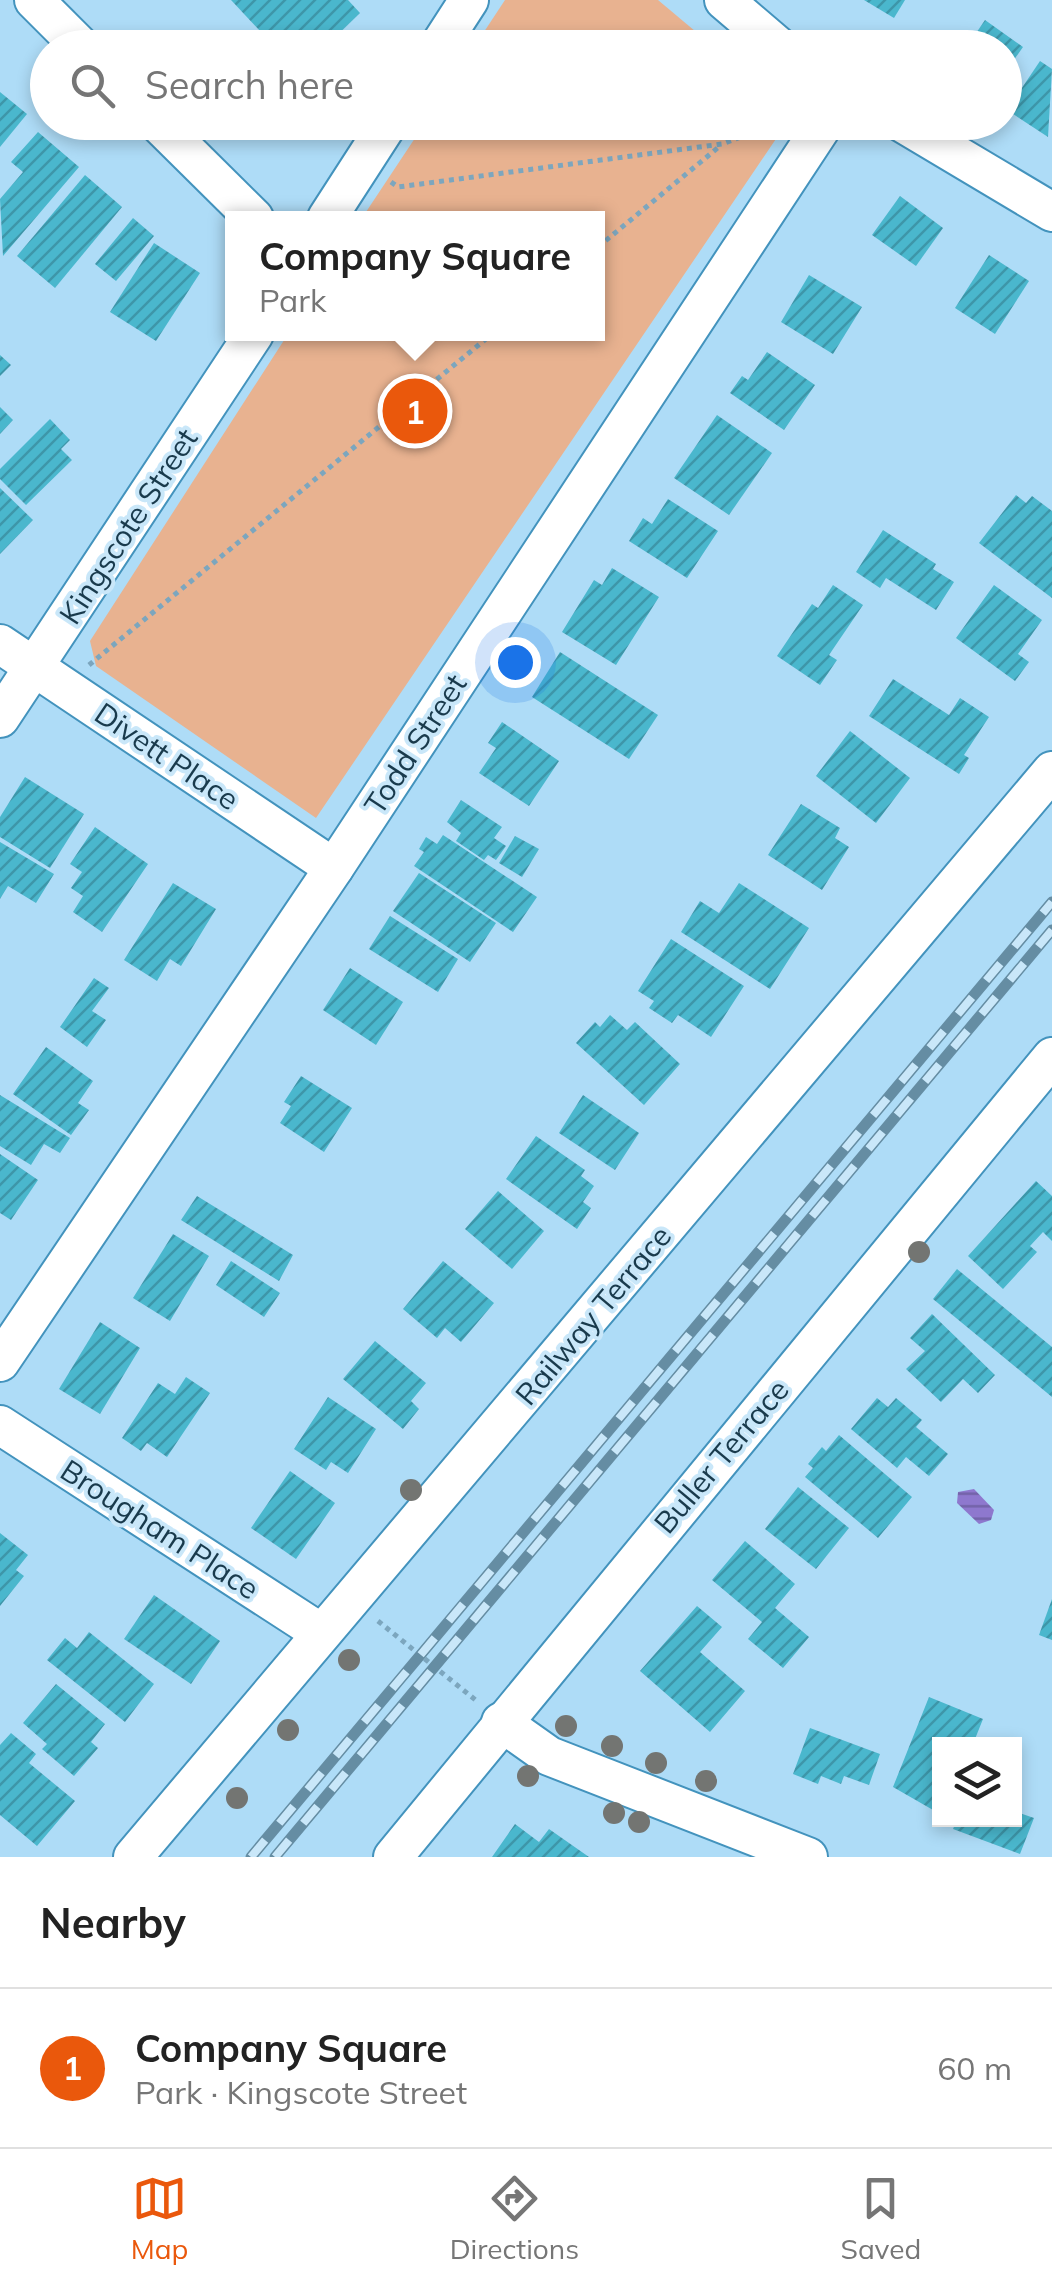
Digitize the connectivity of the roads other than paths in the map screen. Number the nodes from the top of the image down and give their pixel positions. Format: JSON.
{"nodes":[{"id":1,"x":34,"y":0,"type":"edge"},
{"id":2,"x":469,"y":0,"type":"edge"},
{"id":3,"x":724,"y":0,"type":"edge"},
{"id":4,"x":64,"y":30,"type":"edge"},
{"id":5,"x":450,"y":30,"type":"edge"},
{"id":6,"x":759,"y":30,"type":"edge"},
{"id":7,"x":176,"y":140,"type":"edge"},
{"id":8,"x":378,"y":140,"type":"edge"},
{"id":9,"x":813,"y":140,"type":"edge"},
{"id":10,"x":931,"y":140,"type":"edge"},
{"id":11,"x":247,"y":211,"type":"edge"},
{"id":12,"x":332,"y":211,"type":"edge"},
{"id":13,"x":1052,"y":212,"type":"edge"},
{"id":14,"x":249,"y":341,"type":"edge"},
{"id":15,"x":0,"y":644,"type":"edge"},
{"id":16,"x":35,"y":669,"type":"junction"},
{"id":17,"x":0,"y":718,"type":"edge"},
{"id":18,"x":1052,"y":771,"type":"edge"},
{"id":19,"x":334,"y":868,"type":"junction"},
{"id":20,"x":1052,"y":1057,"type":"edge"},
{"id":21,"x":0,"y":1362,"type":"edge"},
{"id":22,"x":0,"y":1425,"type":"edge"},
{"id":23,"x":321,"y":1633,"type":"junction"},
{"id":24,"x":500,"y":1722,"type":"junction"},
{"id":25,"x":134,"y":1857,"type":"edge"},
{"id":26,"x":393,"y":1857,"type":"edge"},
{"id":27,"x":808,"y":1857,"type":"edge"}],
"edges":[{"from":1,"to":4,"type":"street"},
{"from":2,"to":5,"type":"street"},
{"from":3,"to":6,"type":"street"},
{"from":7,"to":11,"type":"street"},
{"from":8,"to":12,"type":"street"},
{"from":9,"to":19,"type":"street","name":"Todd Street"},
{"from":10,"to":13,"type":"street"},
{"from":14,"to":16,"type":"street","name":"Kingscote Street"},
{"from":15,"to":16,"type":"street","name":"Divett Place"},
{"from":16,"to":17,"type":"street","name":"Kingscote Street"},
{"from":16,"to":19,"type":"street","name":"Divett Place"},
{"from":18,"to":23,"type":"street","name":"Railway Terrace"},
{"from":19,"to":21,"type":"street","name":"Todd Street"},
{"from":20,"to":24,"type":"street","name":"Buller Terrace"},
{"from":22,"to":23,"type":"street","name":"Brougham Place"},
{"from":23,"to":25,"type":"street","name":"Railway Terrace"},
{"from":24,"to":26,"type":"street","name":"Buller Terrace"},
{"from":24,"to":27,"type":"street"}]}
